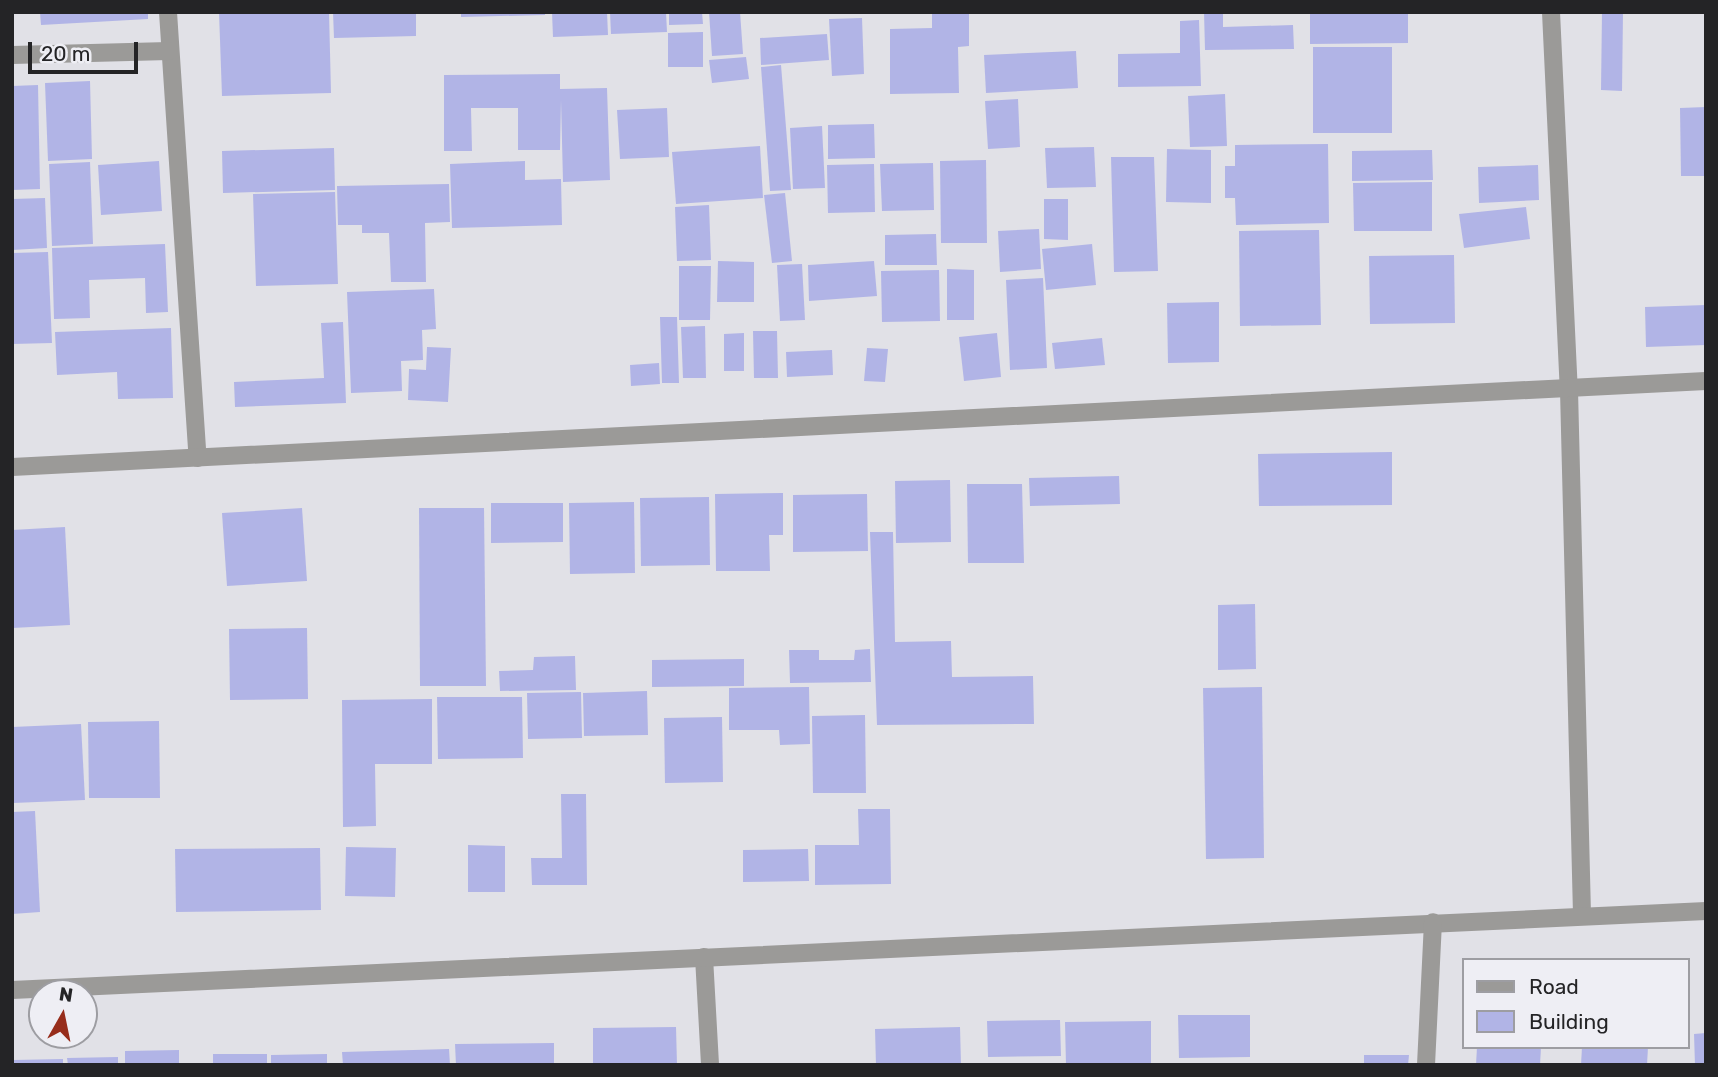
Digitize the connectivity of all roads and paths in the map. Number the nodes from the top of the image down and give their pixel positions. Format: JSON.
{"nodes":[{"id":1,"x":168,"y":12,"type":"edge"},
{"id":2,"x":1551,"y":12,"type":"edge"},
{"id":3,"x":169,"y":51,"type":"junction"},
{"id":4,"x":12,"y":55,"type":"edge"},
{"id":5,"x":1706,"y":381,"type":"edge"},
{"id":6,"x":1569,"y":390,"type":"junction"},
{"id":7,"x":198,"y":458,"type":"junction"},
{"id":8,"x":12,"y":467,"type":"edge"},
{"id":9,"x":1706,"y":911,"type":"edge"},
{"id":10,"x":1582,"y":916,"type":"junction"},
{"id":11,"x":1433,"y":922,"type":"junction"},
{"id":12,"x":704,"y":957,"type":"junction"},
{"id":13,"x":12,"y":989,"type":"edge"},
{"id":14,"x":710,"y":1065,"type":"edge"},
{"id":15,"x":1426,"y":1065,"type":"edge"}],
"edges":[{"from":1,"to":3,"type":"street"},
{"from":2,"to":6,"type":"street"},
{"from":3,"to":4,"type":"street"},
{"from":3,"to":7,"type":"street"},
{"from":5,"to":6,"type":"street"},
{"from":6,"to":7,"type":"street"},
{"from":6,"to":10,"type":"street"},
{"from":7,"to":8,"type":"street"},
{"from":9,"to":10,"type":"street"},
{"from":10,"to":11,"type":"street"},
{"from":11,"to":12,"type":"street"},
{"from":11,"to":15,"type":"street"},
{"from":12,"to":13,"type":"street"},
{"from":12,"to":14,"type":"street"}]}
